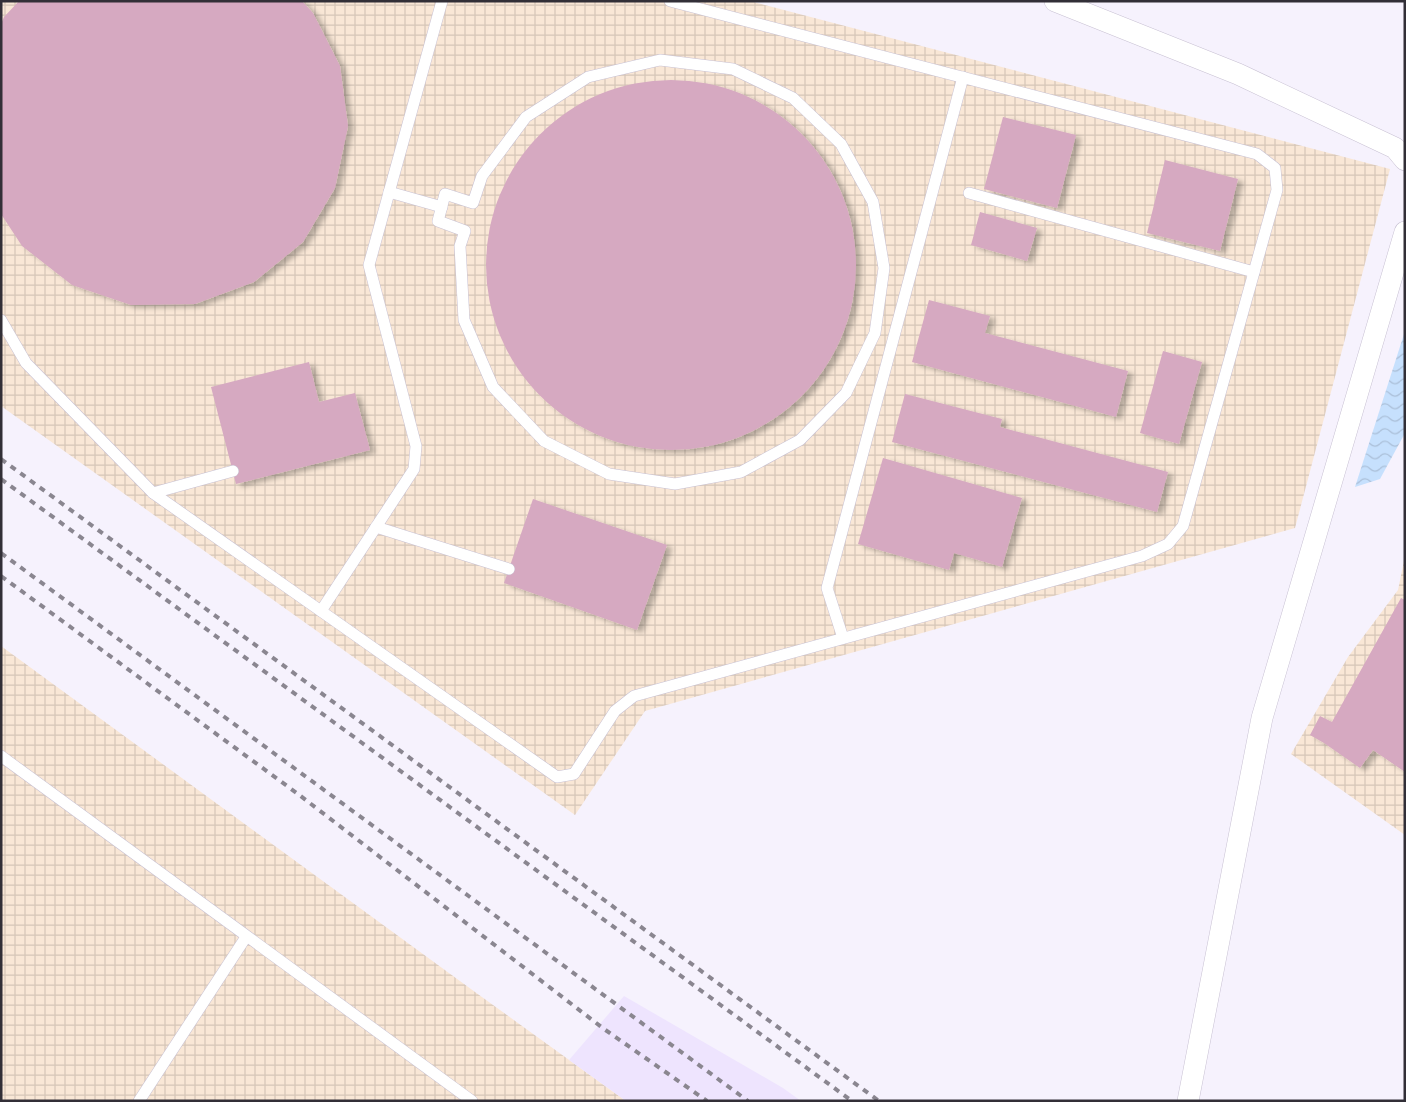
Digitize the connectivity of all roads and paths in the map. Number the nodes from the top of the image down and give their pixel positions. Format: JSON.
{"nodes":[{"id":1,"x":442,"y":1,"type":"edge"},
{"id":2,"x":670,"y":1,"type":"edge"},
{"id":3,"x":1055,"y":1,"type":"edge"},
{"id":4,"x":963,"y":78,"type":"junction"},
{"id":5,"x":1405,"y":160,"type":"edge"},
{"id":6,"x":389,"y":192,"type":"junction"},
{"id":7,"x":968,"y":193,"type":"dead end"},
{"id":8,"x":442,"y":207,"type":"junction"},
{"id":9,"x":1405,"y":232,"type":"edge"},
{"id":10,"x":1254,"y":272,"type":"junction"},
{"id":11,"x":1,"y":320,"type":"edge"},
{"id":12,"x":233,"y":471,"type":"dead end"},
{"id":13,"x":153,"y":493,"type":"junction"},
{"id":14,"x":376,"y":527,"type":"junction"},
{"id":15,"x":509,"y":569,"type":"dead end"},
{"id":16,"x":321,"y":611,"type":"junction"},
{"id":17,"x":843,"y":638,"type":"junction"},
{"id":18,"x":1,"y":756,"type":"edge"},
{"id":19,"x":246,"y":937,"type":"junction"},
{"id":20,"x":139,"y":1101,"type":"edge"},
{"id":21,"x":472,"y":1101,"type":"edge"},
{"id":22,"x":1188,"y":1101,"type":"edge"}],
"edges":[{"from":1,"to":6,"type":"lane"},
{"from":2,"to":4,"type":"lane"},
{"from":3,"to":5,"type":"street"},
{"from":4,"to":10,"type":"lane"},
{"from":4,"to":17,"type":"lane"},
{"from":6,"to":8,"type":"lane"},
{"from":6,"to":14,"type":"lane"},
{"from":7,"to":10,"type":"lane"},
{"from":8,"to":8,"type":"lane"},
{"from":9,"to":22,"type":"street"},
{"from":10,"to":17,"type":"lane"},
{"from":11,"to":13,"type":"lane"},
{"from":12,"to":13,"type":"lane"},
{"from":13,"to":16,"type":"lane"},
{"from":14,"to":15,"type":"lane"},
{"from":14,"to":16,"type":"lane"},
{"from":16,"to":17,"type":"lane"},
{"from":18,"to":19,"type":"lane"},
{"from":19,"to":20,"type":"lane"},
{"from":19,"to":21,"type":"lane"}]}
